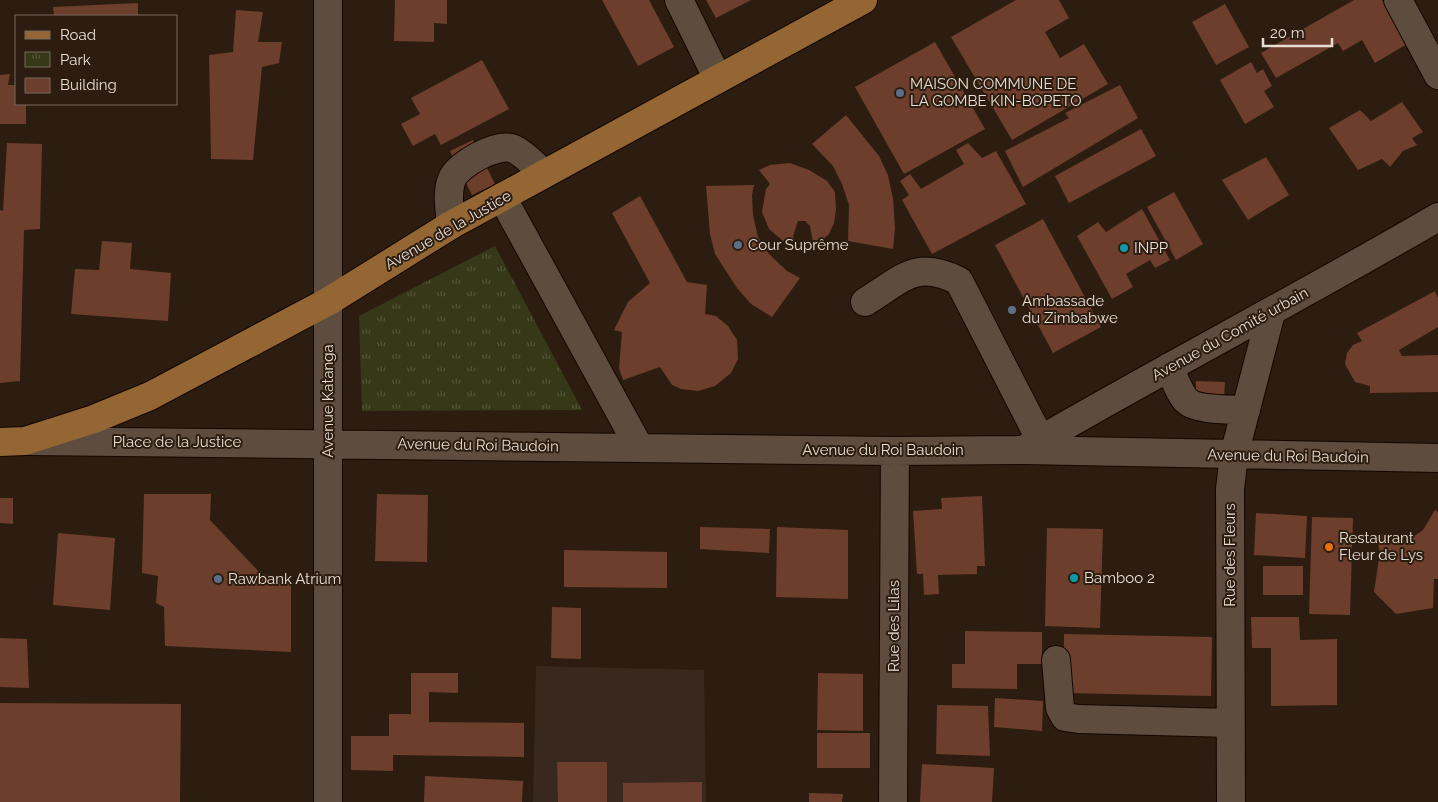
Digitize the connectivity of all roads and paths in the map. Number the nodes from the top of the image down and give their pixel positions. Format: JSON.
{"nodes":[{"id":1,"x":328,"y":0,"type":"edge"},
{"id":2,"x":679,"y":0,"type":"edge"},
{"id":3,"x":863,"y":0,"type":"edge"},
{"id":4,"x":1398,"y":0,"type":"edge"},
{"id":5,"x":1438,"y":75,"type":"edge"},
{"id":6,"x":718,"y":79,"type":"junction"},
{"id":7,"x":544,"y":174,"type":"junction"},
{"id":8,"x":502,"y":197,"type":"junction"},
{"id":9,"x":1436,"y":224,"type":"edge"},
{"id":10,"x":451,"y":225,"type":"junction"},
{"id":11,"x":329,"y":301,"type":"junction"},
{"id":12,"x":865,"y":302,"type":"dead end"},
{"id":13,"x":1271,"y":313,"type":"junction"},
{"id":14,"x":1169,"y":367,"type":"junction"},
{"id":15,"x":1246,"y":410,"type":"junction"},
{"id":16,"x":13,"y":441,"type":"edge"},
{"id":17,"x":328,"y":443,"type":"junction"},
{"id":18,"x":1031,"y":445,"type":"junction"},
{"id":19,"x":639,"y":447,"type":"junction"},
{"id":20,"x":895,"y":450,"type":"junction"},
{"id":21,"x":1234,"y":455,"type":"junction"},
{"id":22,"x":1438,"y":458,"type":"edge"},
{"id":23,"x":1056,"y":660,"type":"dead end"},
{"id":24,"x":1230,"y":724,"type":"junction"},
{"id":25,"x":328,"y":802,"type":"edge"},
{"id":26,"x":893,"y":802,"type":"edge"},
{"id":27,"x":1231,"y":802,"type":"edge"}],
"edges":[{"from":1,"to":11,"type":"street","name":"Avenue Katanga"},
{"from":2,"to":6,"type":"street"},
{"from":3,"to":6,"type":"main road","name":"Avenue de la Justice"},
{"from":4,"to":5,"type":"street"},
{"from":6,"to":7,"type":"main road","name":"Avenue de la Justice"},
{"from":7,"to":8,"type":"main road","name":"Avenue de la Justice"},
{"from":7,"to":10,"type":"street"},
{"from":8,"to":10,"type":"main road","name":"Avenue de la Justice"},
{"from":8,"to":19,"type":"street"},
{"from":9,"to":13,"type":"street","name":"Avenue du Comité urbain"},
{"from":10,"to":11,"type":"main road","name":"Avenue de la Justice"},
{"from":11,"to":16,"type":"main road","name":"Avenue de la Justice"},
{"from":11,"to":17,"type":"street","name":"Avenue Katanga"},
{"from":12,"to":18,"type":"street"},
{"from":13,"to":14,"type":"street","name":"Avenue du Comité urbain"},
{"from":13,"to":15,"type":"street","name":"Rue des Fleurs"},
{"from":14,"to":15,"type":"street"},
{"from":14,"to":18,"type":"street","name":"Avenue du Comité urbain"},
{"from":15,"to":21,"type":"street","name":"Rue des Fleurs"},
{"from":16,"to":17,"type":"street","name":"Place de la Justice"},
{"from":17,"to":19,"type":"street","name":"Avenue du Roi Baudoin"},
{"from":17,"to":25,"type":"street","name":"Avenue Katanga"},
{"from":18,"to":20,"type":"street","name":"Avenue du Roi Baudoin"},
{"from":18,"to":21,"type":"street","name":"Avenue du Roi Baudoin"},
{"from":19,"to":20,"type":"street","name":"Avenue du Roi Baudoin"},
{"from":20,"to":26,"type":"street","name":"Rue des Lilas"},
{"from":21,"to":22,"type":"street","name":"Avenue du Roi Baudoin"},
{"from":21,"to":24,"type":"street","name":"Rue des Fleurs"},
{"from":23,"to":24,"type":"street"},
{"from":24,"to":27,"type":"street","name":"Rue des Fleurs"}]}
